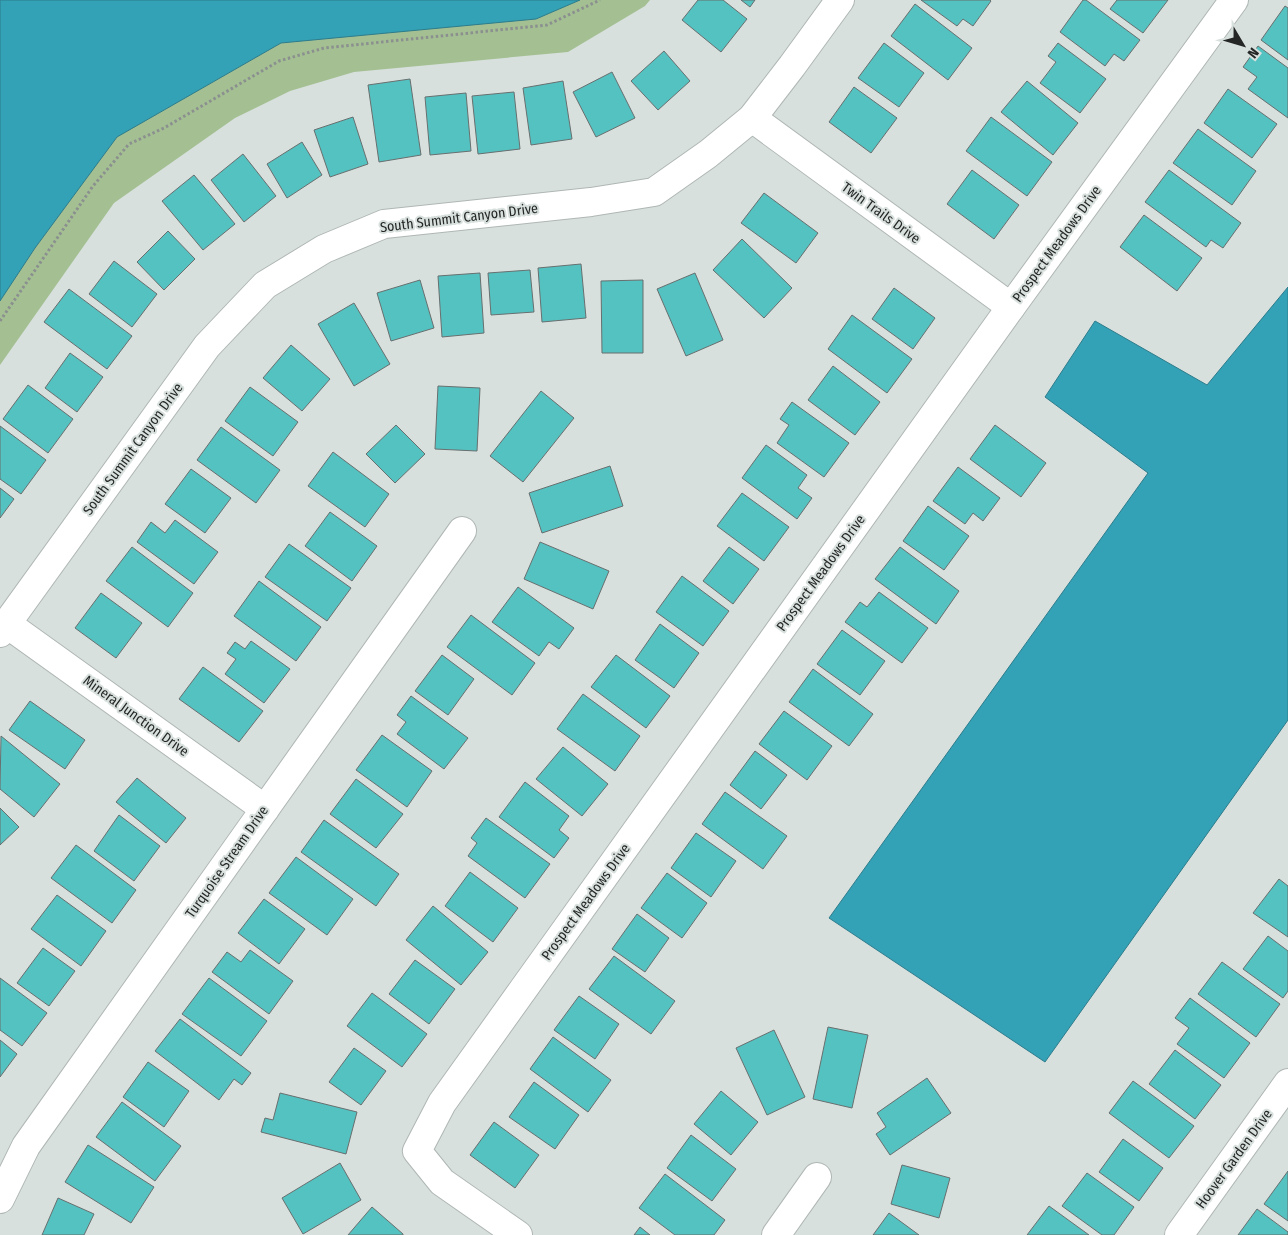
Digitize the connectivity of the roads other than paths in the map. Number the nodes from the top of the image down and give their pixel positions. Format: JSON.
{"nodes":[{"id":1,"x":840,"y":0,"type":"edge"},
{"id":2,"x":1234,"y":0,"type":"edge"},
{"id":3,"x":752,"y":118,"type":"junction"},
{"id":4,"x":1011,"y":307,"type":"junction"},
{"id":5,"x":462,"y":531,"type":"dead end"},
{"id":6,"x":3,"y":629,"type":"edge"},
{"id":7,"x":265,"y":808,"type":"junction"},
{"id":8,"x":1288,"y":1083,"type":"edge"},
{"id":9,"x":817,"y":1177,"type":"dead end"},
{"id":10,"x":0,"y":1199,"type":"edge"},
{"id":11,"x":518,"y":1235,"type":"edge"},
{"id":12,"x":776,"y":1235,"type":"edge"},
{"id":13,"x":1179,"y":1235,"type":"edge"}],
"edges":[{"from":1,"to":3,"type":"street","name":"South Summit Canyon Drive"},
{"from":2,"to":4,"type":"street","name":"Prospect Meadows Drive"},
{"from":3,"to":4,"type":"street","name":"Twin Trails Drive"},
{"from":3,"to":6,"type":"street","name":"South Summit Canyon Drive"},
{"from":4,"to":11,"type":"street","name":"Prospect Meadows Drive"},
{"from":5,"to":7,"type":"street","name":"Turquoise Stream Drive"},
{"from":6,"to":7,"type":"street","name":"Mineral Junction Drive"},
{"from":7,"to":10,"type":"street","name":"Turquoise Stream Drive"},
{"from":8,"to":13,"type":"street","name":"Hoover Garden Drive"},
{"from":9,"to":12,"type":"street"}]}
